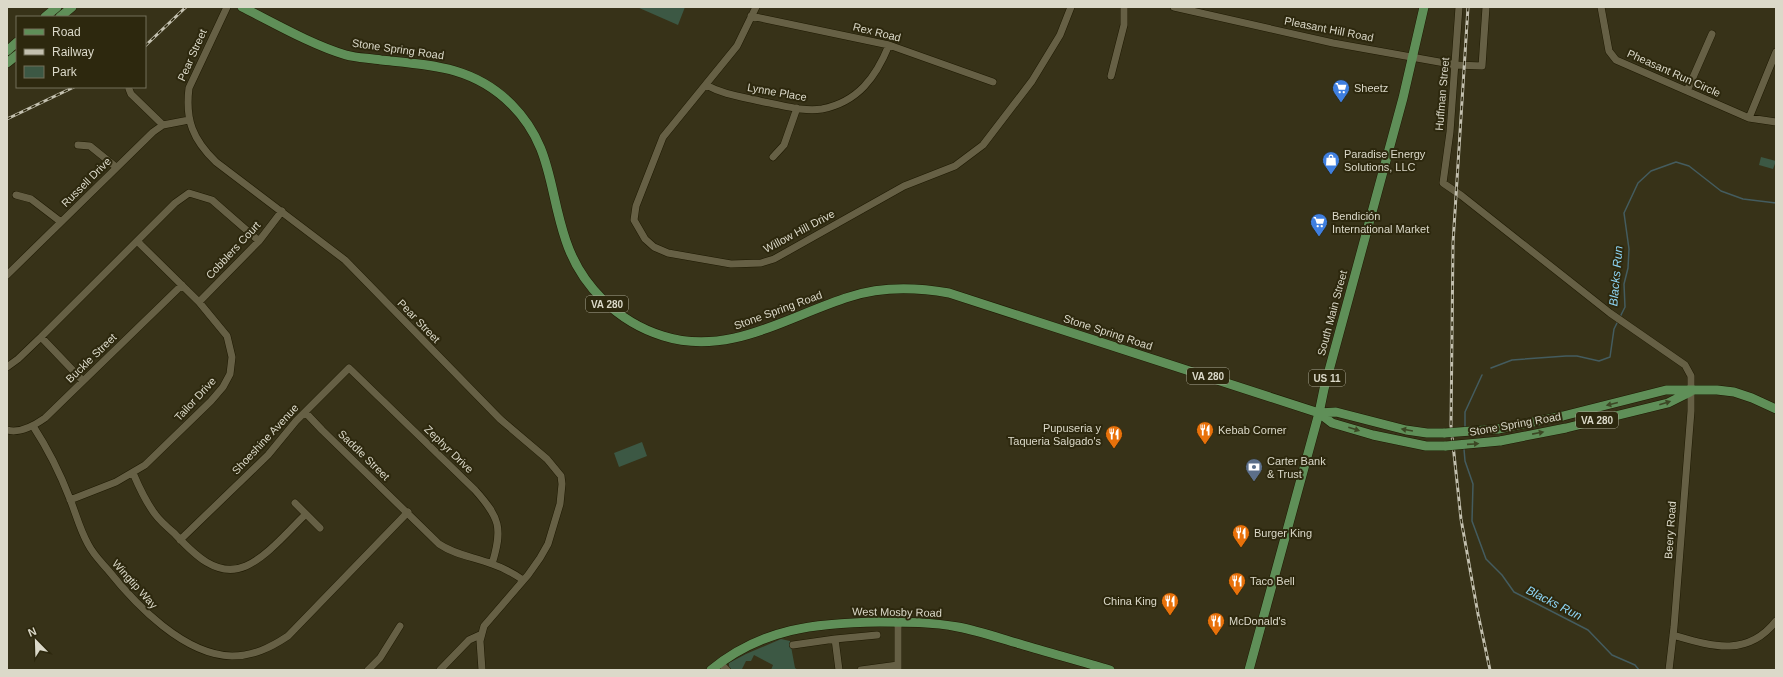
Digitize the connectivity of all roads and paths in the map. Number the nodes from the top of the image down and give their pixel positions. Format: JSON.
{"nodes":[{"id":1,"x":57,"y":7,"type":"edge"},
{"id":2,"x":72,"y":7,"type":"edge"},
{"id":3,"x":226,"y":7,"type":"edge"},
{"id":4,"x":242,"y":7,"type":"edge"},
{"id":5,"x":756,"y":7,"type":"edge"},
{"id":6,"x":1071,"y":7,"type":"edge"},
{"id":7,"x":1124,"y":7,"type":"edge"},
{"id":8,"x":1174,"y":7,"type":"edge"},
{"id":9,"x":1424,"y":7,"type":"edge"},
{"id":10,"x":1459,"y":7,"type":"edge"},
{"id":11,"x":1486,"y":7,"type":"edge"},
{"id":12,"x":1601,"y":7,"type":"edge"},
{"id":13,"x":46,"y":16,"type":"edge"},
{"id":14,"x":61,"y":16,"type":"edge"},
{"id":15,"x":751,"y":16,"type":"junction"},
{"id":16,"x":1712,"y":34,"type":"dead end"},
{"id":17,"x":16,"y":43,"type":"edge"},
{"id":18,"x":889,"y":45,"type":"junction"},
{"id":19,"x":7,"y":51,"type":"edge"},
{"id":20,"x":1776,"y":52,"type":"edge"},
{"id":21,"x":16,"y":56,"type":"edge"},
{"id":22,"x":1412,"y":56,"type":"junction"},
{"id":23,"x":7,"y":64,"type":"edge"},
{"id":24,"x":1456,"y":65,"type":"junction"},
{"id":25,"x":1111,"y":76,"type":"dead end"},
{"id":26,"x":994,"y":82,"type":"dead end"},
{"id":27,"x":706,"y":85,"type":"junction"},
{"id":28,"x":130,"y":89,"type":"dead end"},
{"id":29,"x":1688,"y":91,"type":"junction"},
{"id":30,"x":797,"y":108,"type":"junction"},
{"id":31,"x":1749,"y":118,"type":"junction"},
{"id":32,"x":189,"y":120,"type":"junction"},
{"id":33,"x":1776,"y":122,"type":"edge"},
{"id":34,"x":163,"y":125,"type":"junction"},
{"id":35,"x":78,"y":145,"type":"dead end"},
{"id":36,"x":773,"y":157,"type":"dead end"},
{"id":37,"x":116,"y":167,"type":"junction"},
{"id":38,"x":16,"y":195,"type":"dead end"},
{"id":39,"x":282,"y":211,"type":"junction"},
{"id":40,"x":61,"y":222,"type":"junction"},
{"id":41,"x":137,"y":241,"type":"junction"},
{"id":42,"x":259,"y":241,"type":"junction"},
{"id":43,"x":7,"y":275,"type":"edge"},
{"id":44,"x":182,"y":285,"type":"junction"},
{"id":45,"x":199,"y":302,"type":"junction"},
{"id":46,"x":41,"y":337,"type":"junction"},
{"id":47,"x":7,"y":367,"type":"edge"},
{"id":48,"x":349,"y":368,"type":"joint"},
{"id":49,"x":83,"y":381,"type":"junction"},
{"id":50,"x":1691,"y":391,"type":"junction"},
{"id":51,"x":1776,"y":409,"type":"edge"},
{"id":52,"x":305,"y":412,"type":"junction"},
{"id":53,"x":1319,"y":413,"type":"junction"},
{"id":54,"x":33,"y":426,"type":"junction"},
{"id":55,"x":7,"y":430,"type":"edge"},
{"id":56,"x":133,"y":473,"type":"junction"},
{"id":57,"x":70,"y":500,"type":"junction"},
{"id":58,"x":295,"y":503,"type":"dead end"},
{"id":59,"x":408,"y":512,"type":"junction"},
{"id":60,"x":306,"y":514,"type":"junction"},
{"id":61,"x":320,"y":528,"type":"dead end"},
{"id":62,"x":180,"y":540,"type":"junction"},
{"id":63,"x":492,"y":564,"type":"junction"},
{"id":64,"x":523,"y":580,"type":"junction"},
{"id":65,"x":1776,"y":621,"type":"edge"},
{"id":66,"x":898,"y":622,"type":"junction"},
{"id":67,"x":400,"y":626,"type":"dead end"},
{"id":68,"x":878,"y":635,"type":"dead end"},
{"id":69,"x":1673,"y":635,"type":"junction"},
{"id":70,"x":480,"y":636,"type":"junction"},
{"id":71,"x":835,"y":639,"type":"junction"},
{"id":72,"x":793,"y":645,"type":"dead end"},
{"id":73,"x":720,"y":663,"type":"junction"},
{"id":74,"x":898,"y":668,"type":"edge"},
{"id":75,"x":369,"y":669,"type":"edge"},
{"id":76,"x":440,"y":670,"type":"edge"},
{"id":77,"x":482,"y":670,"type":"edge"},
{"id":78,"x":711,"y":670,"type":"edge"},
{"id":79,"x":728,"y":670,"type":"edge"},
{"id":80,"x":839,"y":670,"type":"edge"},
{"id":81,"x":861,"y":670,"type":"edge"},
{"id":82,"x":1110,"y":670,"type":"edge"},
{"id":83,"x":1249,"y":670,"type":"edge"},
{"id":84,"x":1669,"y":670,"type":"edge"}],
"edges":[{"from":1,"to":13,"type":"main road"},
{"from":2,"to":14,"type":"main road"},
{"from":3,"to":32,"type":"street","name":"Pear Street"},
{"from":4,"to":53,"type":"main road","name":"Stone Spring Road","number":"VA 280"},
{"from":5,"to":15,"type":"street","name":"Willow Hill Drive"},
{"from":6,"to":27,"type":"street","name":"Willow Hill Drive"},
{"from":7,"to":25,"type":"street"},
{"from":8,"to":22,"type":"street","name":"Pleasant Hill Road"},
{"from":9,"to":22,"type":"main road","name":"South Main Street","number":"US 11"},
{"from":10,"to":24,"type":"street","name":"Huffman Street"},
{"from":11,"to":24,"type":"street","name":"Pleasant Hill Road"},
{"from":12,"to":29,"type":"street","name":"Pheasant Run Circle"},
{"from":15,"to":18,"type":"street","name":"Rex Road"},
{"from":15,"to":27,"type":"street","name":"Willow Hill Drive"},
{"from":16,"to":29,"type":"street"},
{"from":17,"to":19,"type":"main road"},
{"from":18,"to":26,"type":"street","name":"Rex Road"},
{"from":18,"to":30,"type":"street","name":"Lynne Place"},
{"from":20,"to":31,"type":"street"},
{"from":21,"to":23,"type":"main road"},
{"from":22,"to":24,"type":"street","name":"Pleasant Hill Road"},
{"from":22,"to":53,"type":"main road","name":"South Main Street","number":"US 11"},
{"from":24,"to":50,"type":"street","name":"Huffman Street"},
{"from":27,"to":30,"type":"street","name":"Lynne Place"},
{"from":28,"to":34,"type":"street"},
{"from":29,"to":31,"type":"street","name":"Pheasant Run Circle"},
{"from":30,"to":36,"type":"street"},
{"from":31,"to":33,"type":"street","name":"Pheasant Run Circle"},
{"from":32,"to":34,"type":"street","name":"Russell Drive"},
{"from":32,"to":39,"type":"street","name":"Pear Street"},
{"from":34,"to":37,"type":"street","name":"Russell Drive"},
{"from":35,"to":37,"type":"street"},
{"from":37,"to":40,"type":"street","name":"Russell Drive"},
{"from":38,"to":40,"type":"street"},
{"from":39,"to":42,"type":"street","name":"Cobblers Court"},
{"from":39,"to":64,"type":"street","name":"Pear Street"},
{"from":40,"to":43,"type":"street","name":"Russell Drive"},
{"from":41,"to":42,"type":"street"},
{"from":41,"to":44,"type":"street","name":"Tailor Drive"},
{"from":41,"to":46,"type":"street"},
{"from":42,"to":45,"type":"street","name":"Cobblers Court"},
{"from":44,"to":45,"type":"street","name":"Tailor Drive"},
{"from":44,"to":49,"type":"street","name":"Buckle Street"},
{"from":45,"to":56,"type":"street","name":"Tailor Drive"},
{"from":46,"to":47,"type":"street"},
{"from":46,"to":49,"type":"street"},
{"from":48,"to":52,"type":"street","name":"Shoeshine Avenue"},
{"from":48,"to":63,"type":"street","name":"Zephyr Drive"},
{"from":49,"to":54,"type":"street","name":"Buckle Street"},
{"from":50,"to":51,"type":"main road","name":"Stone Spring Road","number":"VA 280"},
{"from":50,"to":53,"type":"main road","name":"Stone Spring Road","number":"VA 280","one_way":true,"bridge":true},
{"from":53,"to":50,"type":"main road","name":"Stone Spring Road","number":"VA 280","one_way":true,"bridge":true},
{"from":50,"to":69,"type":"street","name":"Beery Road"},
{"from":52,"to":59,"type":"street","name":"Saddle Street"},
{"from":52,"to":62,"type":"street","name":"Shoeshine Avenue"},
{"from":53,"to":83,"type":"main road","name":"South Main Street","number":"US 11"},
{"from":54,"to":55,"type":"street","name":"Buckle Street"},
{"from":54,"to":57,"type":"street","name":"Wingtip Way"},
{"from":56,"to":57,"type":"street","name":"Tailor Drive"},
{"from":56,"to":62,"type":"street"},
{"from":57,"to":59,"type":"street","name":"Wingtip Way"},
{"from":58,"to":60,"type":"street"},
{"from":59,"to":63,"type":"street","name":"Saddle Street"},
{"from":60,"to":61,"type":"street"},
{"from":60,"to":62,"type":"street"},
{"from":63,"to":64,"type":"street","name":"Saddle Street"},
{"from":64,"to":70,"type":"street","name":"Pear Street"},
{"from":65,"to":69,"type":"street"},
{"from":66,"to":73,"type":"main road","name":"West Mosby Road"},
{"from":66,"to":74,"type":"street"},
{"from":66,"to":82,"type":"main road","name":"West Mosby Road"},
{"from":67,"to":75,"type":"street"},
{"from":68,"to":71,"type":"street"},
{"from":69,"to":84,"type":"street","name":"Beery Road"},
{"from":70,"to":76,"type":"street"},
{"from":70,"to":77,"type":"street"},
{"from":71,"to":72,"type":"street"},
{"from":71,"to":80,"type":"street"},
{"from":73,"to":78,"type":"main road","name":"West Mosby Road"},
{"from":73,"to":79,"type":"street"},
{"from":74,"to":81,"type":"street"}]}
